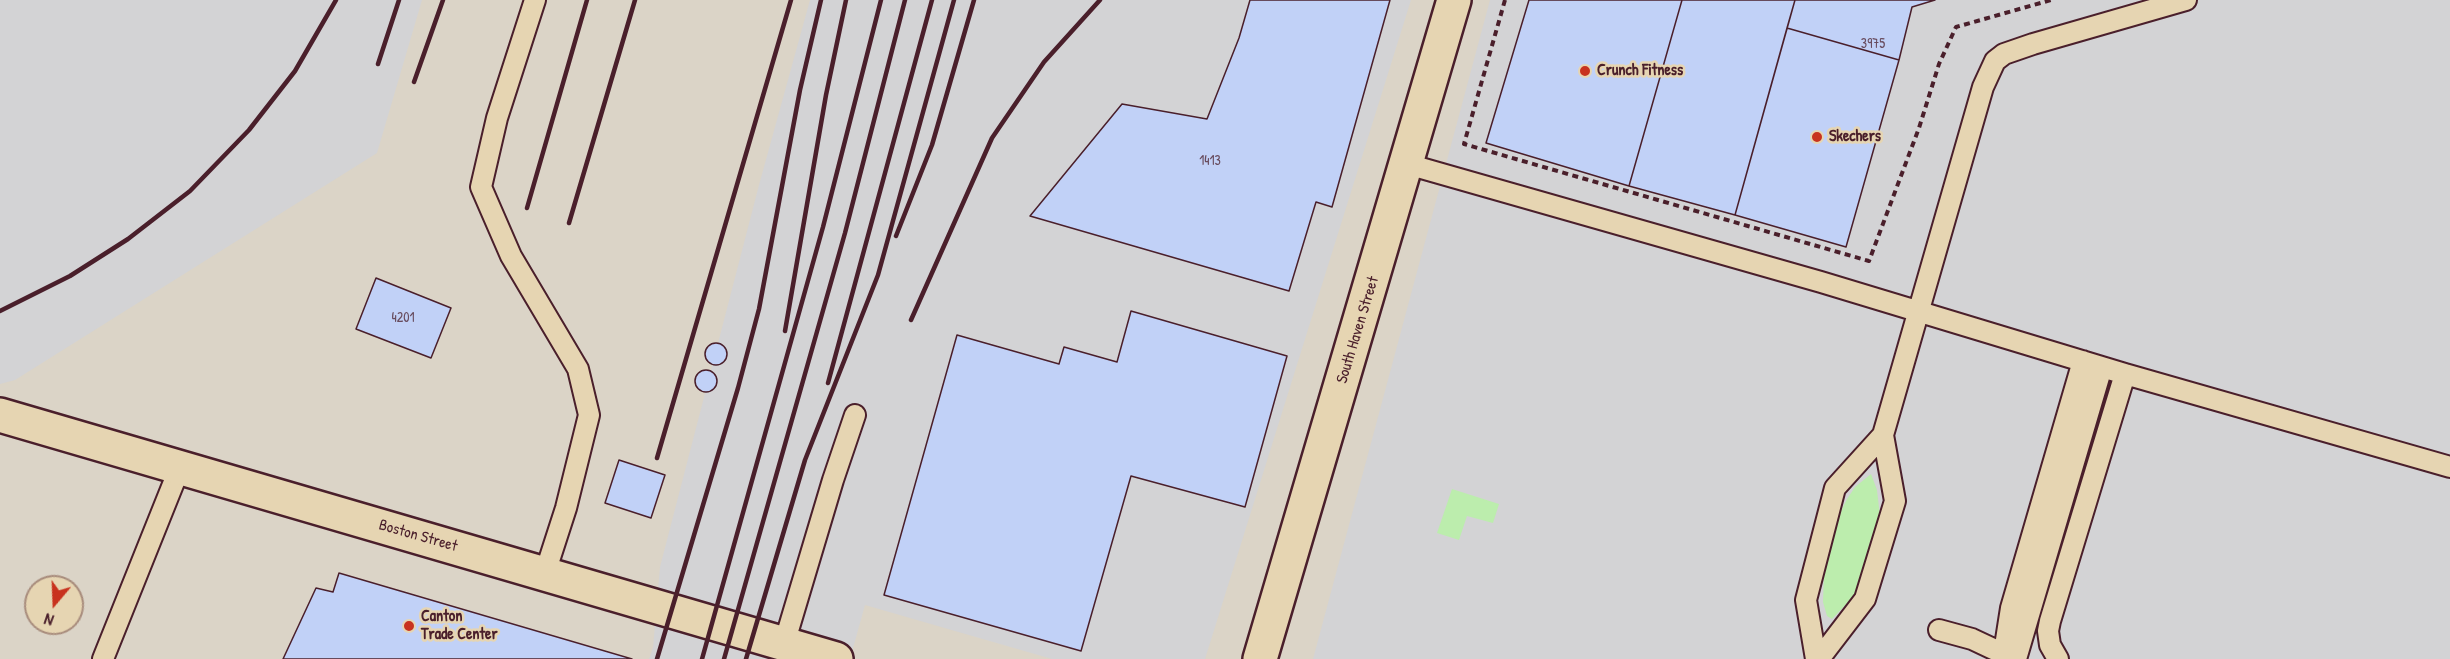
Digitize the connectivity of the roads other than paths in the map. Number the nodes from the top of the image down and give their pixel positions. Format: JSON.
{"nodes":[{"id":1,"x":535,"y":0,"type":"edge"},
{"id":2,"x":1454,"y":0,"type":"edge"},
{"id":3,"x":2186,"y":0,"type":"edge"},
{"id":4,"x":1407,"y":164,"type":"junction"},
{"id":5,"x":1918,"y":311,"type":"junction"},
{"id":6,"x":2092,"y":364,"type":"junction"},
{"id":7,"x":2125,"y":374,"type":"junction"},
{"id":8,"x":0,"y":415,"type":"edge"},
{"id":9,"x":855,"y":415,"type":"dead end"},
{"id":10,"x":1883,"y":435,"type":"junction"},
{"id":11,"x":180,"y":467,"type":"junction"},
{"id":12,"x":2450,"y":467,"type":"edge"},
{"id":13,"x":545,"y":573,"type":"junction"},
{"id":14,"x":1939,"y":630,"type":"dead end"},
{"id":15,"x":784,"y":644,"type":"junction"},
{"id":16,"x":2008,"y":657,"type":"edge"},
{"id":17,"x":103,"y":659,"type":"edge"},
{"id":18,"x":836,"y":659,"type":"edge"},
{"id":19,"x":1260,"y":659,"type":"edge"},
{"id":20,"x":1817,"y":659,"type":"edge"},
{"id":21,"x":2058,"y":659,"type":"edge"}],
"edges":[{"from":1,"to":13,"type":"lane"},
{"from":2,"to":4,"type":"main road","name":"South Haven Street"},
{"from":3,"to":5,"type":"lane"},
{"from":4,"to":5,"type":"lane"},
{"from":4,"to":19,"type":"main road","name":"South Haven Street"},
{"from":5,"to":6,"type":"lane"},
{"from":5,"to":10,"type":"lane"},
{"from":6,"to":7,"type":"lane"},
{"from":6,"to":16,"type":"lane"},
{"from":7,"to":12,"type":"lane"},
{"from":7,"to":21,"type":"lane"},
{"from":8,"to":11,"type":"main road","name":"Boston Street"},
{"from":9,"to":15,"type":"lane"},
{"from":10,"to":20,"type":"lane"},
{"from":10,"to":20,"type":"lane"},
{"from":11,"to":13,"type":"main road","name":"Boston Street"},
{"from":11,"to":17,"type":"lane"},
{"from":13,"to":15,"type":"main road","name":"Boston Street"},
{"from":14,"to":16,"type":"lane"},
{"from":15,"to":18,"type":"main road","name":"Boston Street"}]}
